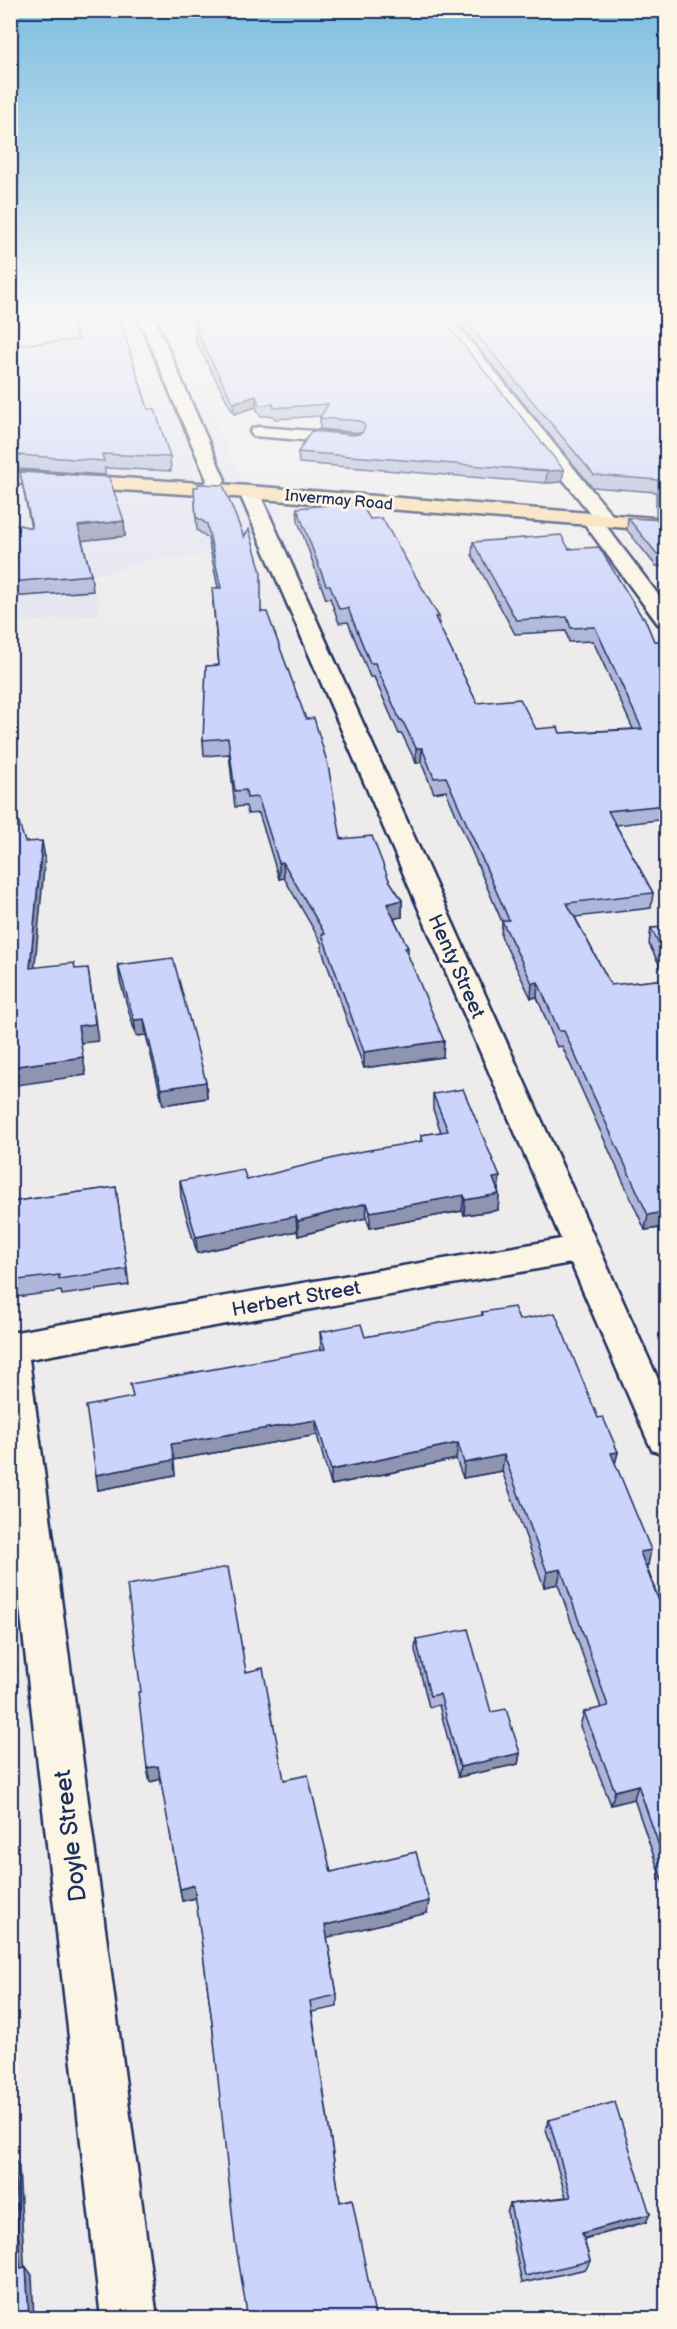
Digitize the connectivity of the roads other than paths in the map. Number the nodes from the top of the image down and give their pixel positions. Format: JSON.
{"nodes":[{"id":1,"x":193,"y":426,"type":"edge"},
{"id":2,"x":526,"y":426,"type":"edge"},
{"id":3,"x":259,"y":432,"type":"dead end"},
{"id":4,"x":354,"y":439,"type":"edge"},
{"id":5,"x":10,"y":477,"type":"edge"},
{"id":6,"x":212,"y":489,"type":"junction"},
{"id":7,"x":249,"y":492,"type":"junction"},
{"id":8,"x":598,"y":520,"type":"junction"},
{"id":9,"x":666,"y":525,"type":"edge"},
{"id":10,"x":666,"y":619,"type":"edge"},
{"id":11,"x":581,"y":1248,"type":"junction"},
{"id":12,"x":10,"y":1348,"type":"edge"},
{"id":13,"x":10,"y":1353,"type":"edge"},
{"id":14,"x":666,"y":1439,"type":"edge"},
{"id":15,"x":129,"y":2319,"type":"edge"}],
"edges":[{"from":1,"to":6,"type":"street"},
{"from":2,"to":8,"type":"street"},
{"from":3,"to":4,"type":"street"},
{"from":5,"to":6,"type":"main road","name":"Invermay Road"},
{"from":6,"to":7,"type":"main road","name":"Invermay Road"},
{"from":7,"to":8,"type":"main road","name":"Invermay Road"},
{"from":7,"to":11,"type":"street","name":"Henty Street"},
{"from":8,"to":9,"type":"main road","name":"Invermay Road"},
{"from":8,"to":10,"type":"street"},
{"from":11,"to":12,"type":"street","name":"Herbert Street"},
{"from":11,"to":14,"type":"street","name":"Henty Street"},
{"from":13,"to":15,"type":"street","name":"Doyle Street"}]}
